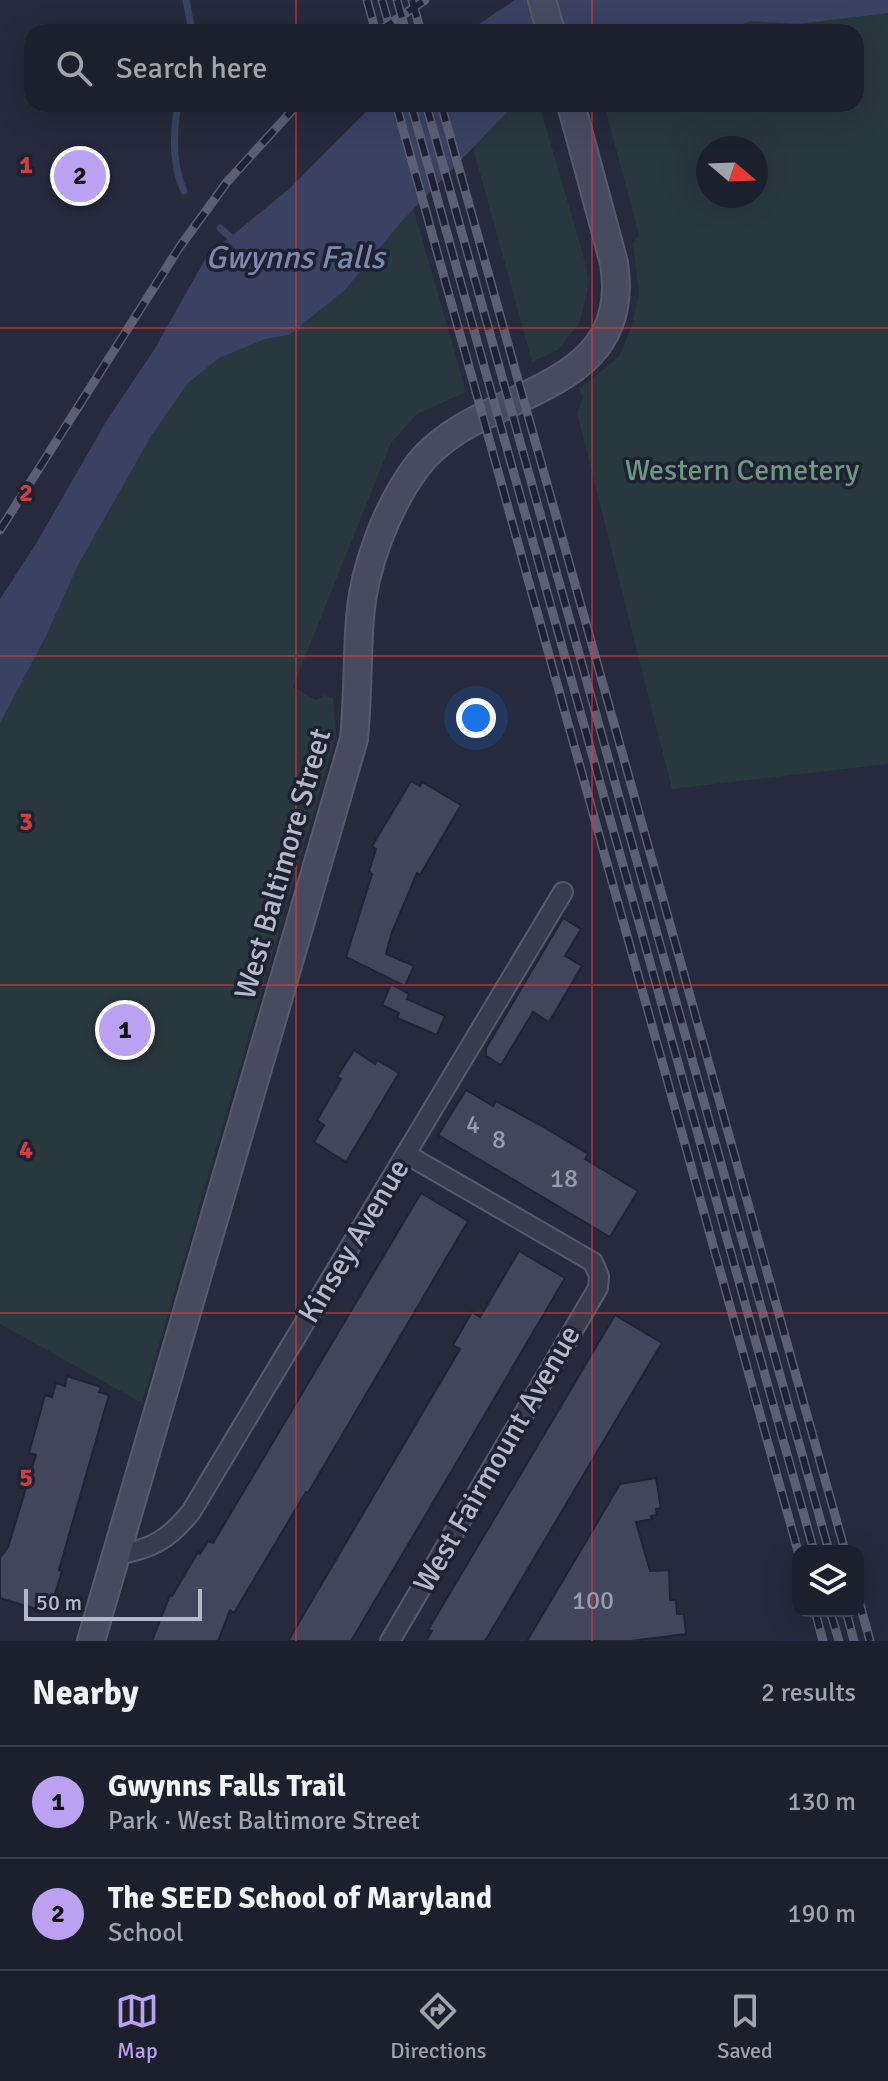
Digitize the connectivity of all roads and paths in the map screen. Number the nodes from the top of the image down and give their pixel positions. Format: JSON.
{"nodes":[{"id":1,"x":542,"y":0,"type":"edge"},
{"id":2,"x":549,"y":24,"type":"edge"},
{"id":3,"x":573,"y":112,"type":"edge"},
{"id":4,"x":563,"y":892,"type":"dead end"},
{"id":5,"x":406,"y":1154,"type":"junction"},
{"id":6,"x":116,"y":1555,"type":"junction"},
{"id":7,"x":91,"y":1641,"type":"edge"},
{"id":8,"x":390,"y":1641,"type":"edge"}],
"edges":[{"from":1,"to":2,"type":"main road"},
{"from":3,"to":6,"type":"main road","name":"West Baltimore Street"},
{"from":4,"to":5,"type":"street","name":"Kinsey Avenue"},
{"from":5,"to":6,"type":"street","name":"Kinsey Avenue"},
{"from":5,"to":8,"type":"street","name":"West Fairmount Avenue"},
{"from":6,"to":7,"type":"main road","name":"West Baltimore Street"}]}
